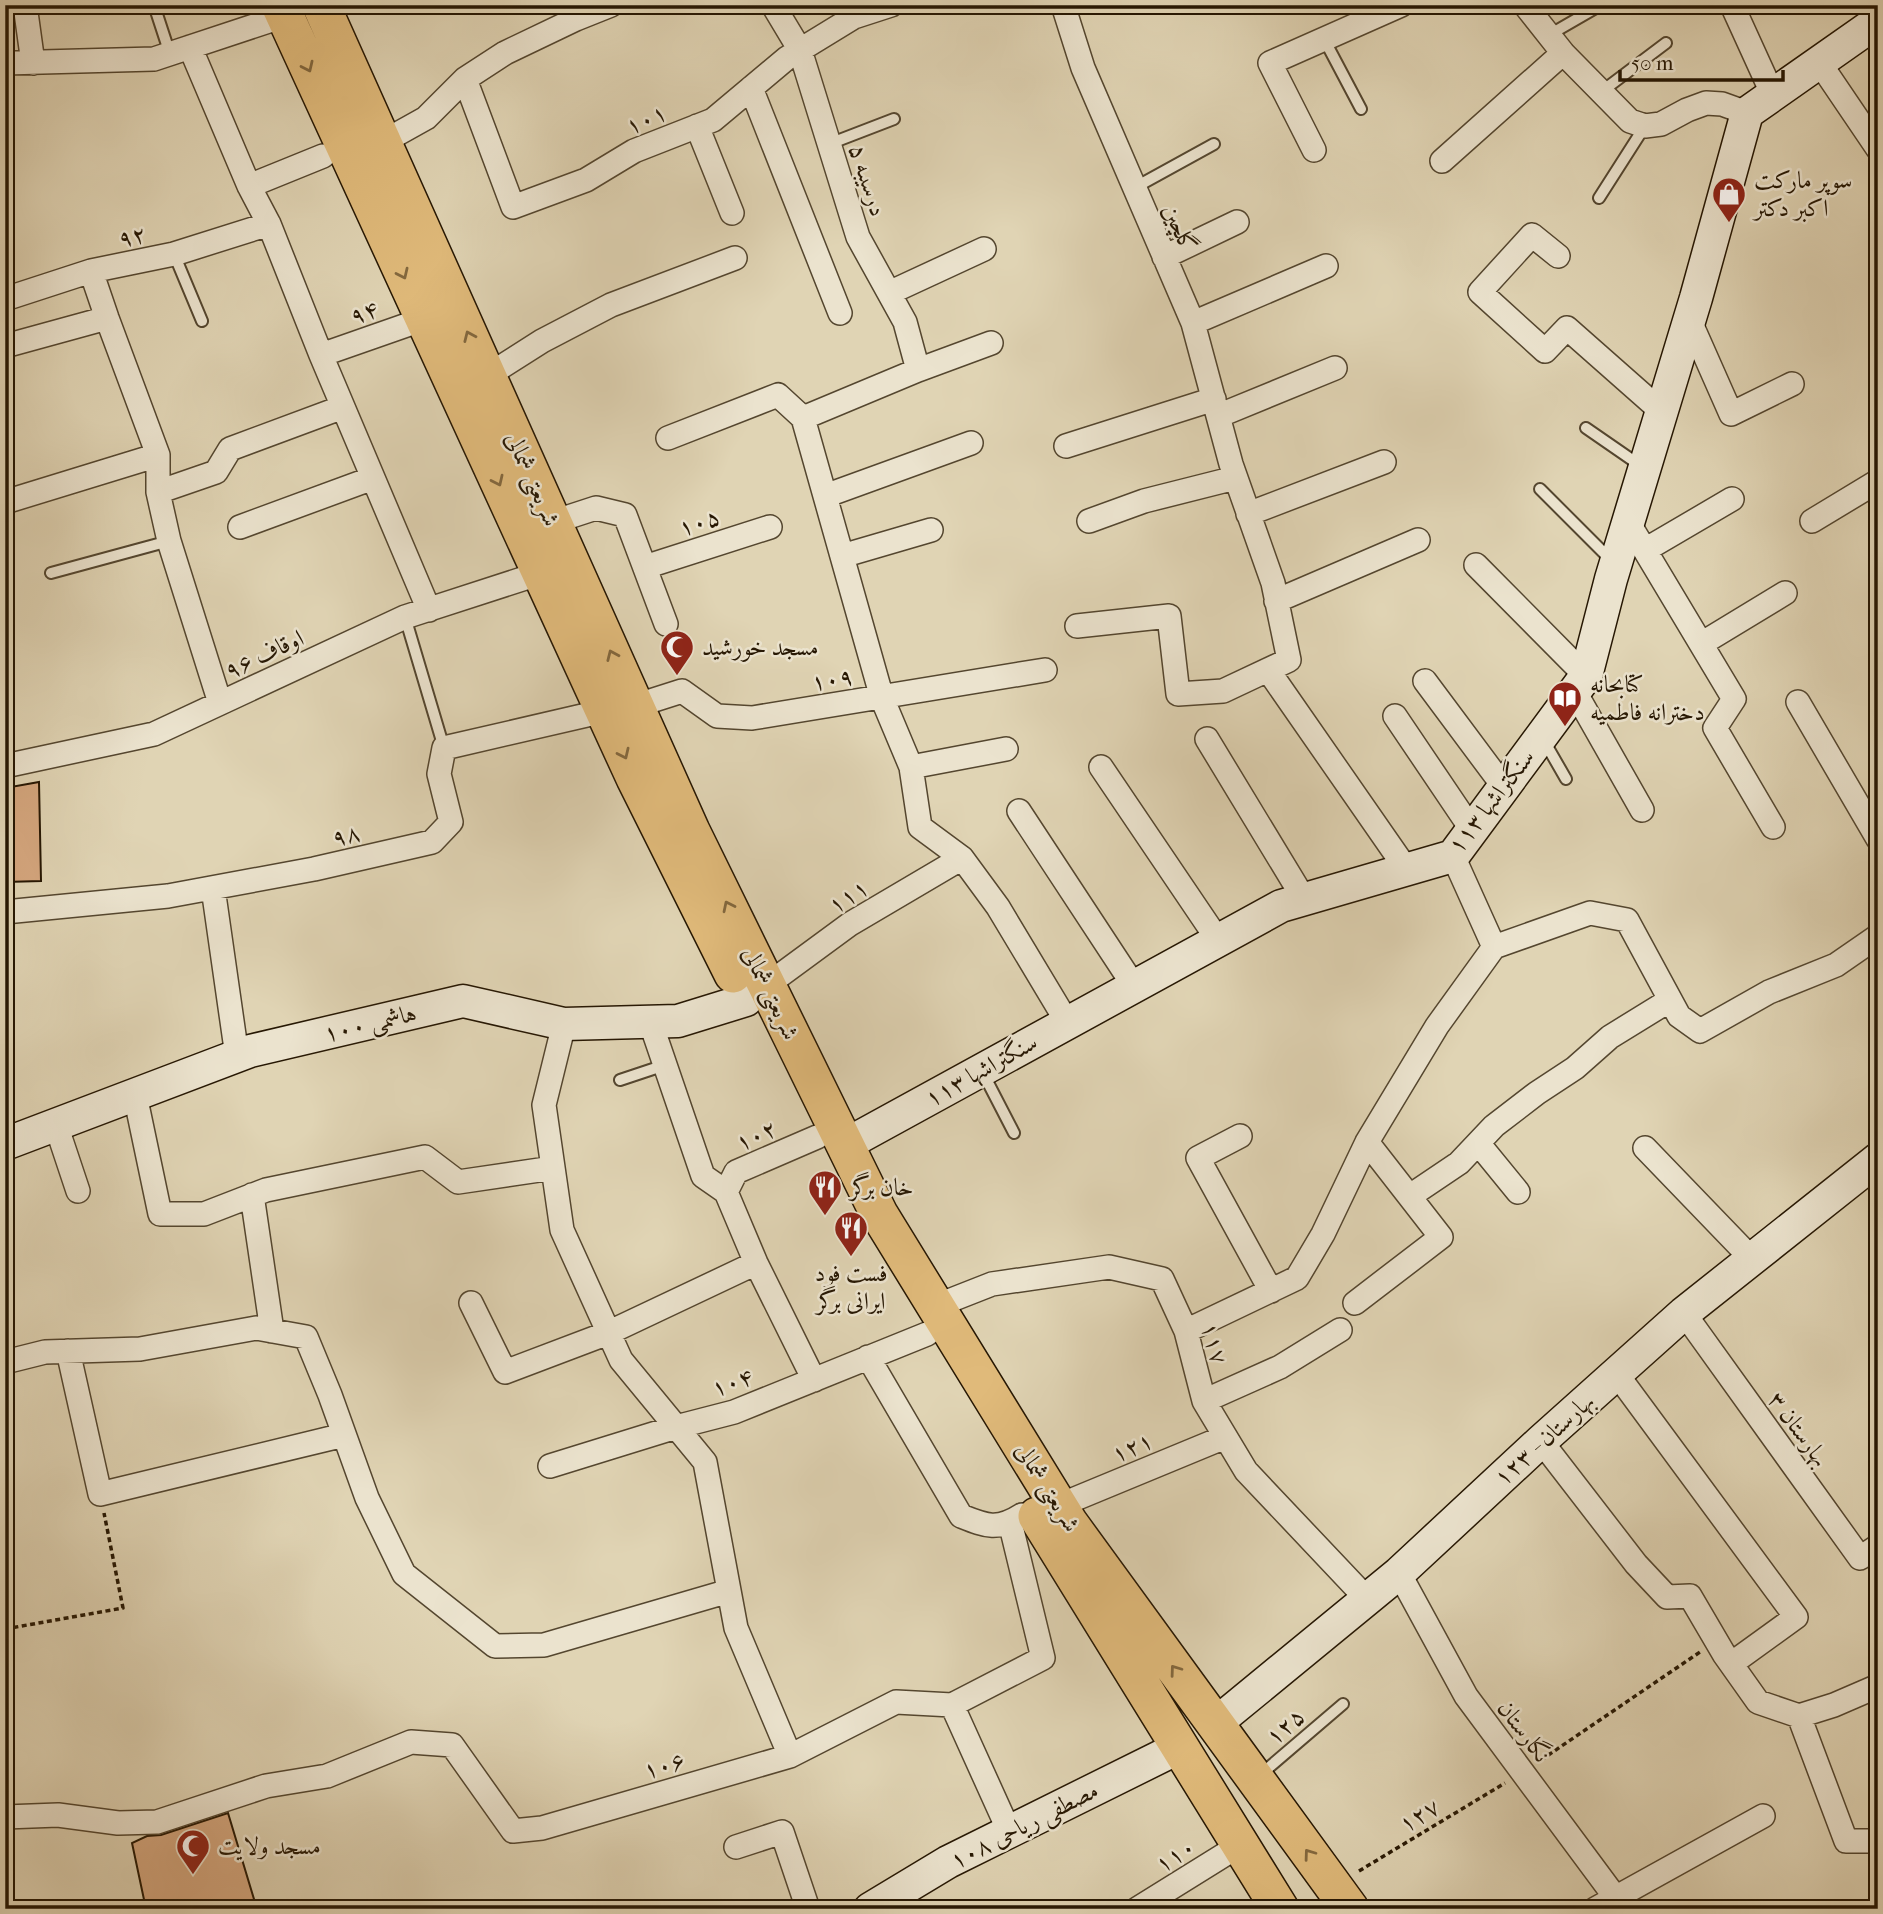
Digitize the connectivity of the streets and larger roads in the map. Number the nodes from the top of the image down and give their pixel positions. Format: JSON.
{"nodes":[{"id":1,"x":25,"y":5,"type":"edge"},
{"id":2,"x":321,"y":5,"type":"edge"},
{"id":3,"x":611,"y":5,"type":"edge"},
{"id":4,"x":773,"y":5,"type":"edge"},
{"id":5,"x":891,"y":5,"type":"edge"},
{"id":6,"x":1063,"y":5,"type":"edge"},
{"id":7,"x":1401,"y":5,"type":"edge"},
{"id":8,"x":1524,"y":5,"type":"edge"},
{"id":9,"x":1732,"y":5,"type":"edge"},
{"id":10,"x":282,"y":10,"type":"edge"},
{"id":11,"x":1878,"y":21,"type":"edge"},
{"id":12,"x":180,"y":50,"type":"junction"},
{"id":13,"x":1563,"y":53,"type":"junction"},
{"id":14,"x":794,"y":54,"type":"junction"},
{"id":15,"x":33,"y":62,"type":"junction"},
{"id":16,"x":1819,"y":62,"type":"junction"},
{"id":17,"x":5,"y":63,"type":"edge"},
{"id":18,"x":465,"y":79,"type":"junction"},
{"id":19,"x":751,"y":88,"type":"junction"},
{"id":20,"x":1773,"y":95,"type":"junction"},
{"id":21,"x":1747,"y":113,"type":"junction"},
{"id":22,"x":697,"y":126,"type":"junction"},
{"id":23,"x":383,"y":142,"type":"junction"},
{"id":24,"x":1878,"y":149,"type":"edge"},
{"id":25,"x":1314,"y":150,"type":"dead end"},
{"id":26,"x":323,"y":156,"type":"dead end"},
{"id":27,"x":1442,"y":161,"type":"dead end"},
{"id":28,"x":249,"y":186,"type":"junction"},
{"id":29,"x":732,"y":213,"type":"dead end"},
{"id":30,"x":1237,"y":222,"type":"dead end"},
{"id":31,"x":269,"y":224,"type":"junction"},
{"id":32,"x":984,"y":249,"type":"dead end"},
{"id":33,"x":1558,"y":256,"type":"dead end"},
{"id":34,"x":1164,"y":257,"type":"junction"},
{"id":35,"x":735,"y":258,"type":"dead end"},
{"id":36,"x":1326,"y":266,"type":"dead end"},
{"id":37,"x":91,"y":271,"type":"junction"},
{"id":38,"x":889,"y":293,"type":"junction"},
{"id":39,"x":5,"y":299,"type":"edge"},
{"id":40,"x":840,"y":313,"type":"dead end"},
{"id":41,"x":107,"y":318,"type":"junction"},
{"id":42,"x":424,"y":319,"type":"junction"},
{"id":43,"x":1689,"y":319,"type":"junction"},
{"id":44,"x":1193,"y":323,"type":"junction"},
{"id":45,"x":991,"y":343,"type":"dead end"},
{"id":46,"x":5,"y":346,"type":"edge"},
{"id":47,"x":321,"y":355,"type":"junction"},
{"id":48,"x":1335,"y":368,"type":"dead end"},
{"id":49,"x":918,"y":370,"type":"junction"},
{"id":50,"x":487,"y":376,"type":"junction"},
{"id":51,"x":1792,"y":384,"type":"dead end"},
{"id":52,"x":343,"y":407,"type":"junction"},
{"id":53,"x":1216,"y":408,"type":"junction"},
{"id":54,"x":1661,"y":411,"type":"junction"},
{"id":55,"x":803,"y":418,"type":"junction"},
{"id":56,"x":668,"y":438,"type":"dead end"},
{"id":57,"x":971,"y":443,"type":"dead end"},
{"id":58,"x":1066,"y":446,"type":"dead end"},
{"id":59,"x":158,"y":455,"type":"junction"},
{"id":60,"x":1384,"y":462,"type":"dead end"},
{"id":61,"x":373,"y":478,"type":"junction"},
{"id":62,"x":1235,"y":478,"type":"junction"},
{"id":63,"x":1878,"y":481,"type":"edge"},
{"id":64,"x":158,"y":492,"type":"junction"},
{"id":65,"x":825,"y":496,"type":"junction"},
{"id":66,"x":1732,"y":499,"type":"dead end"},
{"id":67,"x":5,"y":502,"type":"edge"},
{"id":68,"x":1248,"y":514,"type":"junction"},
{"id":69,"x":1089,"y":521,"type":"dead end"},
{"id":70,"x":553,"y":522,"type":"junction"},
{"id":71,"x":1628,"y":522,"type":"junction"},
{"id":72,"x":1812,"y":522,"type":"dead end"},
{"id":73,"x":240,"y":527,"type":"dead end"},
{"id":74,"x":770,"y":527,"type":"dead end"},
{"id":75,"x":931,"y":530,"type":"dead end"},
{"id":76,"x":1418,"y":540,"type":"dead end"},
{"id":77,"x":1645,"y":550,"type":"junction"},
{"id":78,"x":842,"y":556,"type":"junction"},
{"id":79,"x":1476,"y":565,"type":"dead end"},
{"id":80,"x":645,"y":568,"type":"junction"},
{"id":81,"x":541,"y":573,"type":"junction"},
{"id":82,"x":1785,"y":593,"type":"dead end"},
{"id":83,"x":1276,"y":601,"type":"junction"},
{"id":84,"x":429,"y":610,"type":"junction"},
{"id":85,"x":666,"y":624,"type":"dead end"},
{"id":86,"x":1077,"y":626,"type":"dead end"},
{"id":87,"x":1701,"y":644,"type":"junction"},
{"id":88,"x":1045,"y":670,"type":"dead end"},
{"id":89,"x":1268,"y":670,"type":"junction"},
{"id":90,"x":1425,"y":681,"type":"dead end"},
{"id":91,"x":1580,"y":684,"type":"junction"},
{"id":92,"x":882,"y":698,"type":"junction"},
{"id":93,"x":1798,"y":702,"type":"dead end"},
{"id":94,"x":220,"y":703,"type":"junction"},
{"id":95,"x":620,"y":708,"type":"junction"},
{"id":96,"x":1395,"y":716,"type":"dead end"},
{"id":97,"x":1207,"y":739,"type":"dead end"},
{"id":98,"x":1006,"y":749,"type":"dead end"},
{"id":99,"x":5,"y":766,"type":"edge"},
{"id":100,"x":911,"y":767,"type":"junction"},
{"id":101,"x":1101,"y":767,"type":"dead end"},
{"id":102,"x":1504,"y":787,"type":"junction"},
{"id":103,"x":1642,"y":810,"type":"dead end"},
{"id":104,"x":1019,"y":811,"type":"dead end"},
{"id":105,"x":1773,"y":827,"type":"dead end"},
{"id":106,"x":1472,"y":830,"type":"junction"},
{"id":107,"x":1878,"y":839,"type":"edge"},
{"id":108,"x":1453,"y":856,"type":"junction"},
{"id":109,"x":962,"y":858,"type":"junction"},
{"id":110,"x":1407,"y":870,"type":"junction"},
{"id":111,"x":213,"y":888,"type":"junction"},
{"id":112,"x":1304,"y":899,"type":"junction"},
{"id":113,"x":5,"y":912,"type":"edge"},
{"id":114,"x":1878,"y":936,"type":"edge"},
{"id":115,"x":1218,"y":940,"type":"junction"},
{"id":116,"x":1494,"y":947,"type":"junction"},
{"id":117,"x":1134,"y":986,"type":"junction"},
{"id":118,"x":757,"y":993,"type":"junction"},
{"id":119,"x":1670,"y":1000,"type":"junction"},
{"id":120,"x":650,"y":1021,"type":"junction"},
{"id":121,"x":1067,"y":1023,"type":"junction"},
{"id":122,"x":564,"y":1024,"type":"junction"},
{"id":123,"x":237,"y":1056,"type":"junction"},
{"id":124,"x":135,"y":1095,"type":"junction"},
{"id":125,"x":56,"y":1125,"type":"junction"},
{"id":126,"x":1240,"y":1136,"type":"dead end"},
{"id":127,"x":831,"y":1140,"type":"junction"},
{"id":128,"x":1367,"y":1142,"type":"junction"},
{"id":129,"x":1478,"y":1143,"type":"junction"},
{"id":130,"x":5,"y":1144,"type":"edge"},
{"id":131,"x":1645,"y":1148,"type":"dead end"},
{"id":132,"x":1878,"y":1159,"type":"edge"},
{"id":133,"x":553,"y":1168,"type":"junction"},
{"id":134,"x":78,"y":1191,"type":"dead end"},
{"id":135,"x":726,"y":1192,"type":"junction"},
{"id":136,"x":1518,"y":1192,"type":"dead end"},
{"id":137,"x":253,"y":1195,"type":"junction"},
{"id":138,"x":1410,"y":1196,"type":"junction"},
{"id":139,"x":1752,"y":1259,"type":"junction"},
{"id":140,"x":756,"y":1263,"type":"junction"},
{"id":141,"x":1271,"y":1291,"type":"junction"},
{"id":142,"x":471,"y":1303,"type":"dead end"},
{"id":143,"x":1355,"y":1303,"type":"dead end"},
{"id":144,"x":1684,"y":1313,"type":"junction"},
{"id":145,"x":932,"y":1320,"type":"junction"},
{"id":146,"x":1340,"y":1330,"type":"dead end"},
{"id":147,"x":272,"y":1331,"type":"junction"},
{"id":148,"x":1186,"y":1331,"type":"junction"},
{"id":149,"x":608,"y":1333,"type":"junction"},
{"id":150,"x":68,"y":1351,"type":"junction"},
{"id":151,"x":868,"y":1357,"type":"junction"},
{"id":152,"x":5,"y":1362,"type":"edge"},
{"id":153,"x":1616,"y":1373,"type":"junction"},
{"id":154,"x":814,"y":1380,"type":"junction"},
{"id":155,"x":1204,"y":1401,"type":"junction"},
{"id":156,"x":676,"y":1427,"type":"junction"},
{"id":157,"x":344,"y":1435,"type":"junction"},
{"id":158,"x":1225,"y":1437,"type":"junction"},
{"id":159,"x":1541,"y":1441,"type":"junction"},
{"id":160,"x":550,"y":1466,"type":"dead end"},
{"id":161,"x":1033,"y":1512,"type":"junction"},
{"id":162,"x":1878,"y":1546,"type":"edge"},
{"id":163,"x":1399,"y":1573,"type":"junction"},
{"id":164,"x":729,"y":1591,"type":"junction"},
{"id":165,"x":1367,"y":1599,"type":"junction"},
{"id":166,"x":1731,"y":1664,"type":"junction"},
{"id":167,"x":1878,"y":1686,"type":"edge"},
{"id":168,"x":951,"y":1704,"type":"junction"},
{"id":169,"x":1799,"y":1716,"type":"junction"},
{"id":170,"x":1214,"y":1724,"type":"junction"},
{"id":171,"x":1180,"y":1747,"type":"junction"},
{"id":172,"x":790,"y":1756,"type":"junction"},
{"id":173,"x":1763,"y":1816,"type":"dead end"},
{"id":174,"x":5,"y":1818,"type":"edge"},
{"id":175,"x":1009,"y":1831,"type":"junction"},
{"id":176,"x":1878,"y":1841,"type":"edge"},
{"id":177,"x":1240,"y":1845,"type":"junction"},
{"id":178,"x":736,"y":1847,"type":"dead end"},
{"id":179,"x":1341,"y":1898,"type":"edge"},
{"id":180,"x":1620,"y":1903,"type":"edge"},
{"id":181,"x":808,"y":1909,"type":"edge"},
{"id":182,"x":870,"y":1909,"type":"edge"},
{"id":183,"x":1138,"y":1909,"type":"edge"},
{"id":184,"x":1280,"y":1909,"type":"edge"},
{"id":185,"x":1595,"y":1909,"type":"edge"}],
"edges":[{"from":1,"to":15,"type":"street"},
{"from":2,"to":23,"type":"main road","name":"شریعتی شمالی"},
{"from":3,"to":18,"type":"street"},
{"from":4,"to":14,"type":"street","name":"درسیبه ۵"},
{"from":5,"to":14,"type":"street","name":"۱۰۱"},
{"from":6,"to":34,"type":"street","name":"گلچین"},
{"from":7,"to":25,"type":"street"},
{"from":8,"to":13,"type":"street"},
{"from":9,"to":20,"type":"street"},
{"from":10,"to":12,"type":"street"},
{"from":10,"to":42,"type":"main road","name":"شریعتی شمالی","one_way":true},
{"from":11,"to":16,"type":"street"},
{"from":12,"to":15,"type":"street"},
{"from":12,"to":28,"type":"street"},
{"from":13,"to":21,"type":"street"},
{"from":13,"to":27,"type":"street"},
{"from":14,"to":19,"type":"street","name":"۱۰۱"},
{"from":14,"to":38,"type":"street","name":"درسیبه ۵"},
{"from":15,"to":17,"type":"street"},
{"from":16,"to":20,"type":"street"},
{"from":16,"to":24,"type":"street"},
{"from":18,"to":22,"type":"street","name":"۱۰۱"},
{"from":18,"to":23,"type":"street"},
{"from":19,"to":22,"type":"street","name":"۱۰۱"},
{"from":19,"to":40,"type":"street"},
{"from":20,"to":21,"type":"street"},
{"from":21,"to":43,"type":"street","name":"سنگتراشها ۱۱۳"},
{"from":22,"to":29,"type":"street"},
{"from":50,"to":23,"type":"main road","name":"شریعتی شمالی","one_way":true},
{"from":26,"to":28,"type":"street"},
{"from":28,"to":31,"type":"street"},
{"from":30,"to":34,"type":"street"},
{"from":31,"to":37,"type":"street","name":"۹۲"},
{"from":31,"to":47,"type":"street"},
{"from":32,"to":38,"type":"street"},
{"from":33,"to":54,"type":"street"},
{"from":34,"to":44,"type":"street","name":"گلچین"},
{"from":35,"to":50,"type":"street"},
{"from":36,"to":44,"type":"street"},
{"from":37,"to":39,"type":"street","name":"۹۲"},
{"from":37,"to":41,"type":"street"},
{"from":38,"to":49,"type":"street","name":"درسیبه ۵"},
{"from":41,"to":46,"type":"street"},
{"from":41,"to":59,"type":"street"},
{"from":42,"to":47,"type":"street","name":"۹۴"},
{"from":42,"to":81,"type":"main road","name":"شریعتی شمالی","one_way":true},
{"from":43,"to":51,"type":"street"},
{"from":43,"to":54,"type":"street","name":"سنگتراشها ۱۱۳"},
{"from":44,"to":53,"type":"street","name":"گلچین"},
{"from":45,"to":49,"type":"street"},
{"from":47,"to":52,"type":"street"},
{"from":48,"to":53,"type":"street"},
{"from":49,"to":55,"type":"street"},
{"from":50,"to":70,"type":"main road","name":"شریعتی شمالی"},
{"from":52,"to":61,"type":"street"},
{"from":52,"to":64,"type":"street"},
{"from":53,"to":58,"type":"street"},
{"from":53,"to":62,"type":"street","name":"گلچین"},
{"from":54,"to":71,"type":"street","name":"سنگتراشها ۱۱۳"},
{"from":55,"to":56,"type":"street"},
{"from":55,"to":65,"type":"street"},
{"from":57,"to":65,"type":"street"},
{"from":59,"to":64,"type":"street"},
{"from":59,"to":67,"type":"street"},
{"from":60,"to":68,"type":"street"},
{"from":61,"to":73,"type":"street"},
{"from":61,"to":84,"type":"street"},
{"from":62,"to":68,"type":"street","name":"گلچین"},
{"from":62,"to":69,"type":"street"},
{"from":63,"to":72,"type":"street"},
{"from":64,"to":94,"type":"street"},
{"from":65,"to":78,"type":"street"},
{"from":66,"to":77,"type":"street"},
{"from":68,"to":83,"type":"street","name":"گلچین"},
{"from":70,"to":80,"type":"street"},
{"from":95,"to":70,"type":"main road","name":"شریعتی شمالی","one_way":true},
{"from":71,"to":77,"type":"street"},
{"from":71,"to":91,"type":"street","name":"سنگتراشها ۱۱۳"},
{"from":74,"to":80,"type":"street","name":"۱۰۵"},
{"from":75,"to":78,"type":"street"},
{"from":76,"to":83,"type":"street"},
{"from":77,"to":87,"type":"street"},
{"from":78,"to":92,"type":"street"},
{"from":79,"to":91,"type":"street"},
{"from":80,"to":85,"type":"street"},
{"from":81,"to":84,"type":"street","name":"اوقاف ۹۶"},
{"from":81,"to":95,"type":"main road","name":"شریعتی شمالی"},
{"from":82,"to":87,"type":"street"},
{"from":83,"to":89,"type":"street","name":"گلچین"},
{"from":84,"to":94,"type":"street","name":"اوقاف ۹۶"},
{"from":86,"to":89,"type":"street","name":"گلچین"},
{"from":87,"to":105,"type":"street"},
{"from":88,"to":92,"type":"street","name":"۱۰۹"},
{"from":89,"to":110,"type":"street"},
{"from":90,"to":102,"type":"street"},
{"from":91,"to":102,"type":"street","name":"سنگتراشها ۱۱۳"},
{"from":91,"to":103,"type":"street"},
{"from":92,"to":95,"type":"street","name":"۱۰۹"},
{"from":92,"to":100,"type":"street"},
{"from":93,"to":107,"type":"street"},
{"from":94,"to":99,"type":"street","name":"اوقاف ۹۶"},
{"from":95,"to":111,"type":"street","name":"۹۸"},
{"from":95,"to":118,"type":"main road","name":"شریعتی شمالی"},
{"from":96,"to":106,"type":"street"},
{"from":97,"to":112,"type":"street"},
{"from":98,"to":100,"type":"street"},
{"from":100,"to":109,"type":"street"},
{"from":101,"to":115,"type":"street"},
{"from":102,"to":106,"type":"street","name":"سنگتراشها ۱۱۳"},
{"from":104,"to":117,"type":"street"},
{"from":106,"to":108,"type":"street","name":"سنگتراشها ۱۱۳"},
{"from":108,"to":110,"type":"street","name":"سنگتراشها ۱۱۳"},
{"from":108,"to":116,"type":"street"},
{"from":109,"to":118,"type":"street","name":"۱۱۱"},
{"from":109,"to":121,"type":"street"},
{"from":110,"to":112,"type":"street","name":"سنگتراشها ۱۱۳"},
{"from":111,"to":113,"type":"street","name":"۹۸"},
{"from":111,"to":123,"type":"street"},
{"from":112,"to":115,"type":"street","name":"سنگتراشها ۱۱۳"},
{"from":114,"to":119,"type":"street"},
{"from":115,"to":117,"type":"street","name":"سنگتراشها ۱۱۳"},
{"from":116,"to":119,"type":"street"},
{"from":116,"to":128,"type":"street"},
{"from":117,"to":121,"type":"street","name":"سنگتراشها ۱۱۳"},
{"from":118,"to":120,"type":"street","name":"هاشمی ۱۰۰"},
{"from":118,"to":127,"type":"main road","name":"شریعتی شمالی"},
{"from":119,"to":129,"type":"street"},
{"from":120,"to":122,"type":"street","name":"هاشمی ۱۰۰"},
{"from":120,"to":135,"type":"street"},
{"from":121,"to":127,"type":"street","name":"سنگتراشها ۱۱۳"},
{"from":122,"to":123,"type":"street","name":"هاشمی ۱۰۰"},
{"from":122,"to":133,"type":"street"},
{"from":123,"to":124,"type":"street","name":"هاشمی ۱۰۰"},
{"from":124,"to":125,"type":"street","name":"هاشمی ۱۰۰"},
{"from":124,"to":137,"type":"street"},
{"from":125,"to":130,"type":"street","name":"هاشمی ۱۰۰"},
{"from":125,"to":134,"type":"street"},
{"from":126,"to":141,"type":"street"},
{"from":127,"to":135,"type":"street","name":"۱۰۲"},
{"from":127,"to":145,"type":"main road","name":"شریعتی شمالی"},
{"from":128,"to":138,"type":"street"},
{"from":128,"to":141,"type":"street"},
{"from":129,"to":136,"type":"street"},
{"from":129,"to":138,"type":"street"},
{"from":131,"to":139,"type":"street"},
{"from":132,"to":139,"type":"street","name":"بهارستان - ۱۲۳"},
{"from":133,"to":137,"type":"street"},
{"from":133,"to":149,"type":"street"},
{"from":135,"to":140,"type":"street"},
{"from":137,"to":147,"type":"street"},
{"from":138,"to":143,"type":"street"},
{"from":139,"to":144,"type":"street","name":"بهارستان - ۱۲۳"},
{"from":140,"to":149,"type":"street"},
{"from":140,"to":154,"type":"street"},
{"from":141,"to":148,"type":"street"},
{"from":142,"to":149,"type":"street"},
{"from":144,"to":153,"type":"street","name":"بهارستان - ۱۲۳"},
{"from":144,"to":162,"type":"street","name":"بهارستان ۳"},
{"from":145,"to":148,"type":"street","name":"۱۱۷"},
{"from":145,"to":151,"type":"street","name":"۱۰۴"},
{"from":145,"to":161,"type":"main road","name":"شریعتی شمالی"},
{"from":146,"to":155,"type":"street"},
{"from":147,"to":150,"type":"street"},
{"from":147,"to":157,"type":"street"},
{"from":148,"to":155,"type":"street","name":"۱۱۷"},
{"from":149,"to":156,"type":"street"},
{"from":150,"to":152,"type":"street"},
{"from":150,"to":157,"type":"street"},
{"from":151,"to":154,"type":"street","name":"۱۰۴"},
{"from":151,"to":161,"type":"street"},
{"from":153,"to":159,"type":"street","name":"بهارستان - ۱۲۳"},
{"from":153,"to":166,"type":"street"},
{"from":154,"to":156,"type":"street","name":"۱۰۴"},
{"from":155,"to":158,"type":"street","name":"۱۱۷"},
{"from":156,"to":160,"type":"street","name":"۱۰۴"},
{"from":156,"to":164,"type":"street"},
{"from":157,"to":164,"type":"street"},
{"from":158,"to":161,"type":"street","name":"۱۲۱"},
{"from":158,"to":165,"type":"street","name":"۱۱۷"},
{"from":159,"to":163,"type":"street","name":"بهارستان - ۱۲۳"},
{"from":159,"to":166,"type":"street"},
{"from":161,"to":168,"type":"street","name":"۱۰۶"},
{"from":170,"to":161,"type":"main road","name":"شریعتی شمالی","one_way":true},
{"from":161,"to":171,"type":"main road","name":"شریعتی شمالی"},
{"from":163,"to":165,"type":"street","name":"بهارستان - ۱۲۳"},
{"from":163,"to":180,"type":"street","name":"نگارستان"},
{"from":164,"to":172,"type":"street"},
{"from":165,"to":170,"type":"street","name":"بهارستان - ۱۲۳"},
{"from":166,"to":169,"type":"street"},
{"from":167,"to":169,"type":"street"},
{"from":168,"to":172,"type":"street","name":"۱۰۶"},
{"from":168,"to":175,"type":"street"},
{"from":169,"to":176,"type":"street"},
{"from":179,"to":170,"type":"main road","name":"شریعتی شمالی","one_way":true},
{"from":171,"to":175,"type":"street","name":"مصطفی ریاحی ۱۰۸"},
{"from":171,"to":177,"type":"main road","name":"شریعتی شمالی"},
{"from":172,"to":174,"type":"street","name":"۱۰۶"},
{"from":173,"to":180,"type":"street"},
{"from":175,"to":182,"type":"street","name":"مصطفی ریاحی ۱۰۸"},
{"from":177,"to":183,"type":"street","name":"۱۱۰"},
{"from":177,"to":184,"type":"main road","name":"شریعتی شمالی"},
{"from":178,"to":181,"type":"street"},
{"from":180,"to":185,"type":"street"}]}
